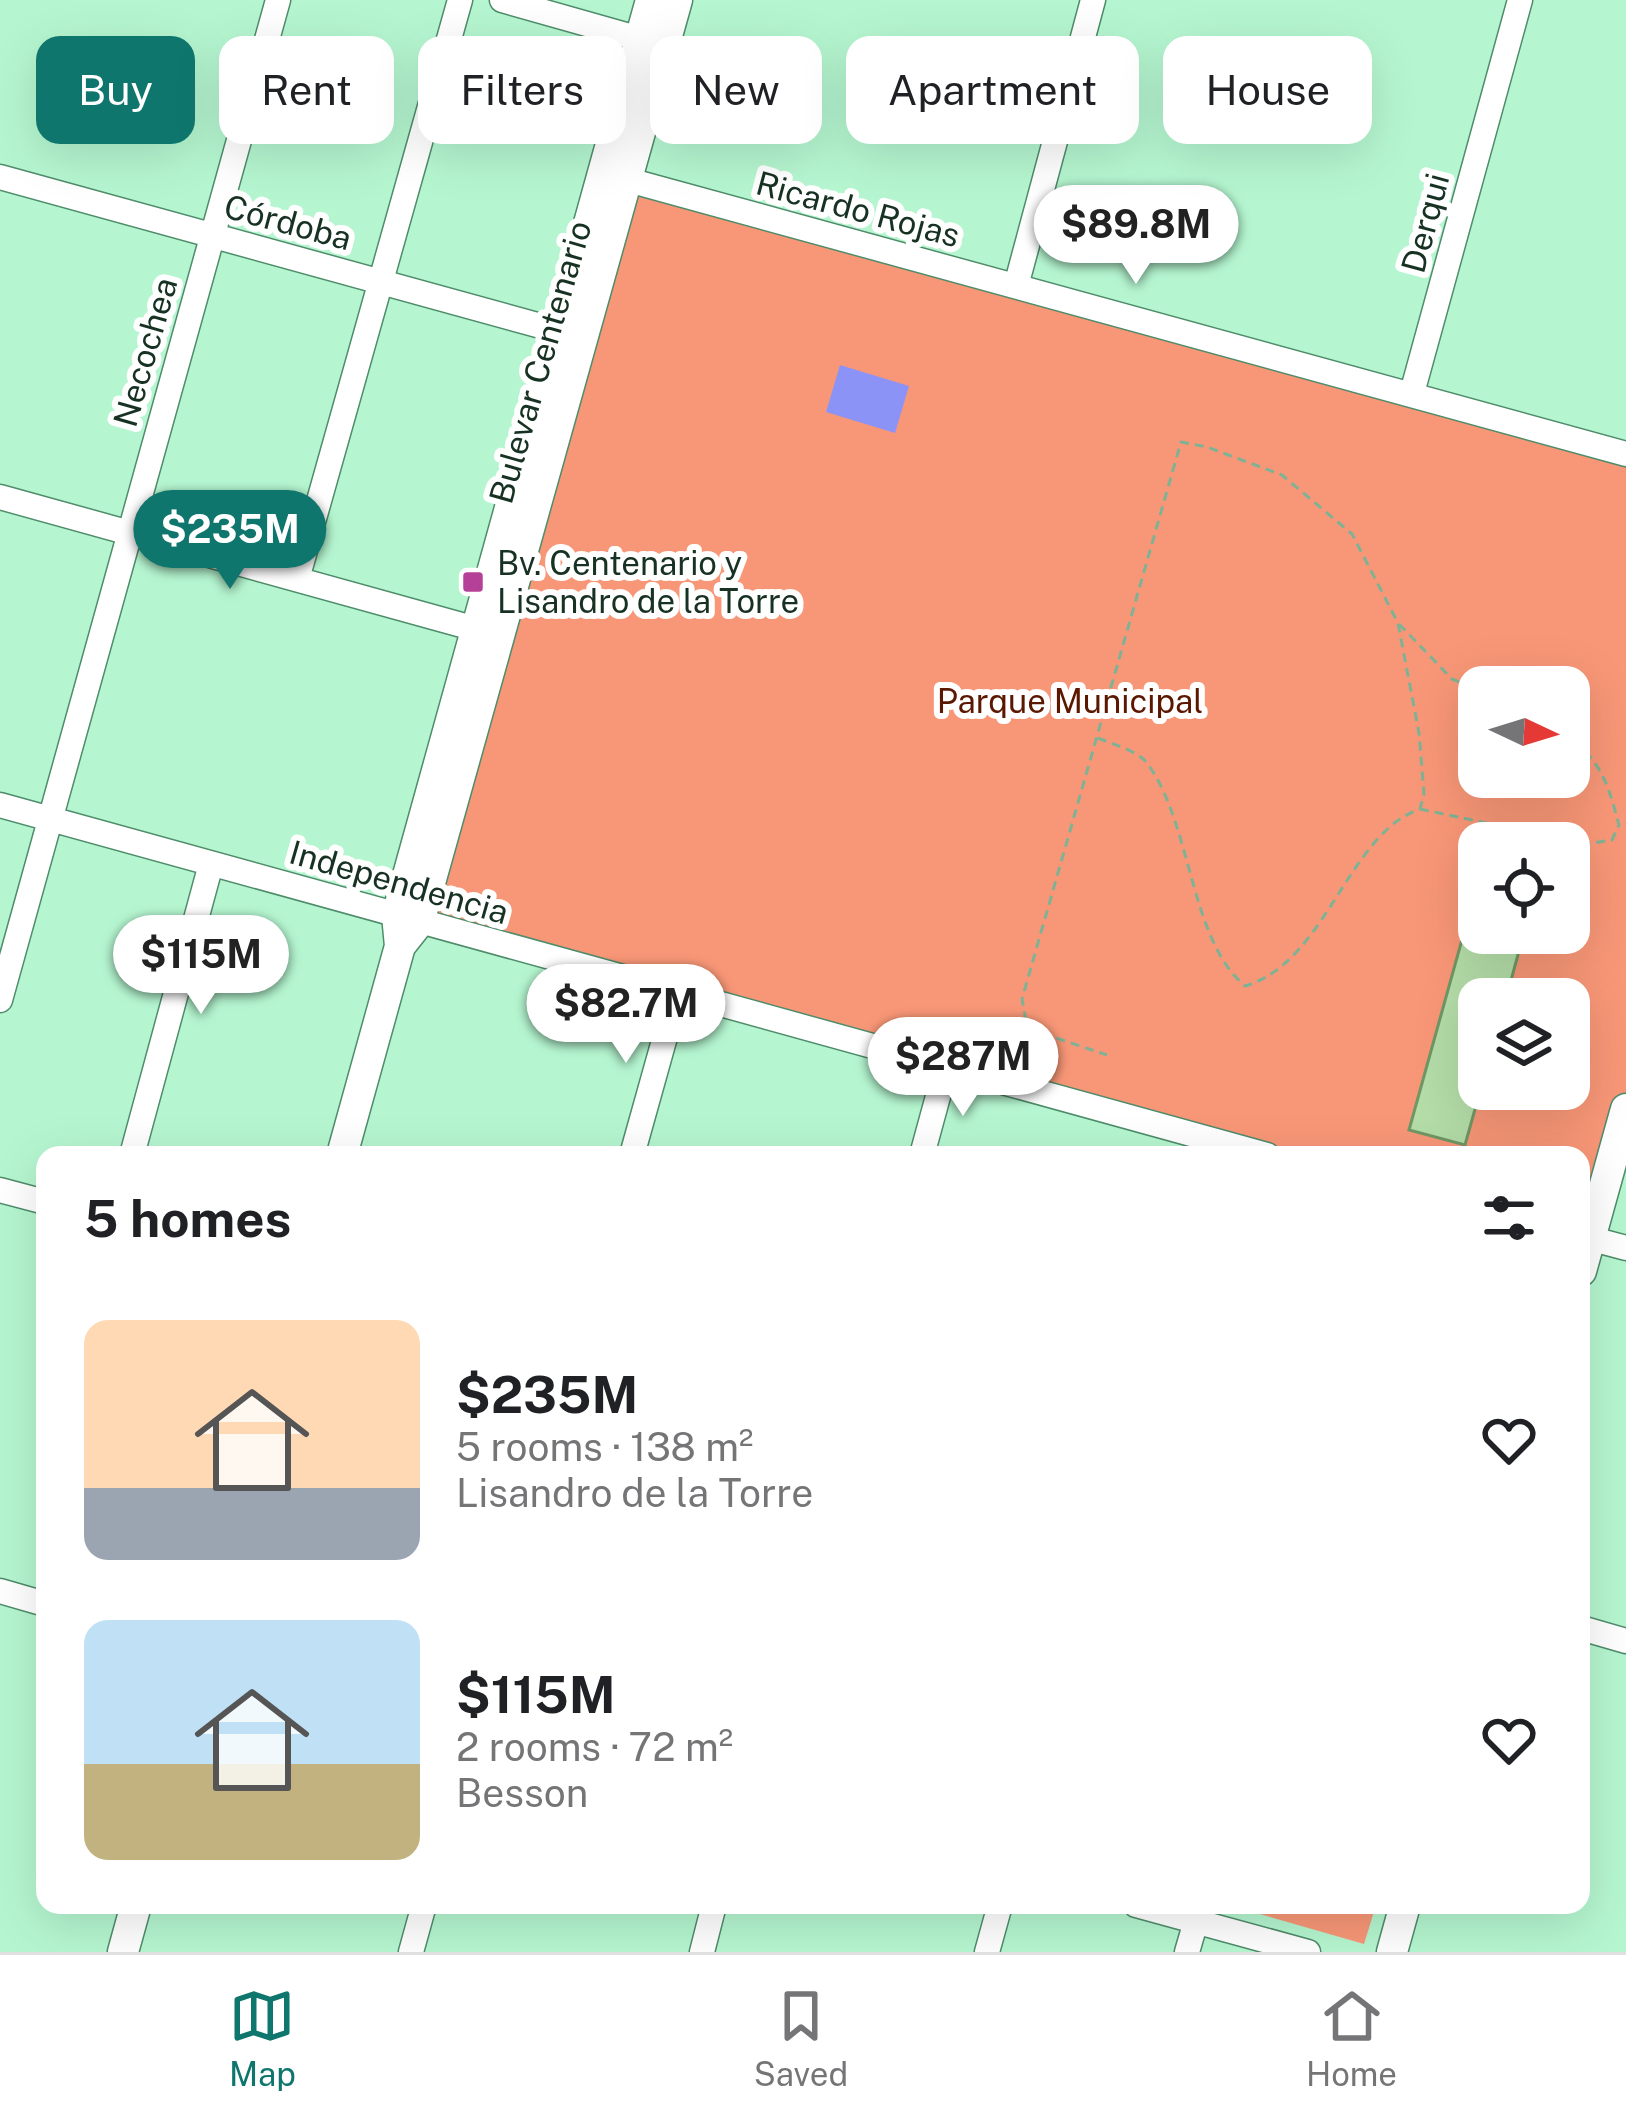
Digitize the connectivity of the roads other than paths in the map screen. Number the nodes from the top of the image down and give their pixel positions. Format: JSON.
{"nodes":[{"id":1,"x":278,"y":0,"type":"edge"},
{"id":2,"x":460,"y":0,"type":"edge"},
{"id":3,"x":502,"y":0,"type":"edge"},
{"id":4,"x":651,"y":0,"type":"edge"},
{"id":5,"x":677,"y":0,"type":"edge"},
{"id":6,"x":1093,"y":0,"type":"edge"},
{"id":7,"x":1520,"y":0,"type":"edge"},
{"id":8,"x":640,"y":39,"type":"junction"},
{"id":9,"x":0,"y":177,"type":"edge"},
{"id":10,"x":616,"y":177,"type":"junction"},
{"id":11,"x":212,"y":236,"type":"junction"},
{"id":12,"x":381,"y":282,"type":"junction"},
{"id":13,"x":1016,"y":286,"type":"junction"},
{"id":14,"x":559,"y":331,"type":"junction"},
{"id":15,"x":1412,"y":393,"type":"junction"},
{"id":16,"x":1626,"y":454,"type":"edge"},
{"id":17,"x":0,"y":497,"type":"edge"},
{"id":18,"x":129,"y":532,"type":"junction"},
{"id":19,"x":297,"y":579,"type":"junction"},
{"id":20,"x":476,"y":629,"type":"junction"},
{"id":21,"x":0,"y":805,"type":"edge"},
{"id":22,"x":48,"y":819,"type":"junction"},
{"id":23,"x":212,"y":864,"type":"junction"},
{"id":24,"x":405,"y":928,"type":"junction"},
{"id":25,"x":677,"y":994,"type":"junction"},
{"id":26,"x":0,"y":1000,"type":"edge"},
{"id":27,"x":946,"y":1067,"type":"junction"},
{"id":28,"x":1626,"y":1108,"type":"edge"},
{"id":29,"x":134,"y":1146,"type":"edge"},
{"id":30,"x":344,"y":1146,"type":"edge"},
{"id":31,"x":635,"y":1146,"type":"edge"},
{"id":32,"x":924,"y":1146,"type":"edge"},
{"id":33,"x":1201,"y":1146,"type":"edge"},
{"id":34,"x":0,"y":1190,"type":"edge"},
{"id":35,"x":36,"y":1200,"type":"edge"},
{"id":36,"x":1590,"y":1225,"type":"edge"},
{"id":37,"x":1590,"y":1239,"type":"edge"},
{"id":38,"x":1626,"y":1248,"type":"edge"},
{"id":39,"x":0,"y":1591,"type":"edge"},
{"id":40,"x":36,"y":1601,"type":"edge"},
{"id":41,"x":1590,"y":1631,"type":"edge"},
{"id":42,"x":1626,"y":1641,"type":"edge"},
{"id":43,"x":134,"y":1914,"type":"edge"},
{"id":44,"x":422,"y":1914,"type":"edge"},
{"id":45,"x":712,"y":1914,"type":"edge"},
{"id":46,"x":998,"y":1914,"type":"edge"},
{"id":47,"x":1168,"y":1914,"type":"edge"},
{"id":48,"x":1403,"y":1914,"type":"edge"},
{"id":49,"x":1196,"y":1922,"type":"junction"},
{"id":50,"x":123,"y":1952,"type":"edge"},
{"id":51,"x":411,"y":1952,"type":"edge"},
{"id":52,"x":702,"y":1952,"type":"edge"},
{"id":53,"x":987,"y":1952,"type":"edge"},
{"id":54,"x":1187,"y":1952,"type":"edge"},
{"id":55,"x":1308,"y":1952,"type":"edge"},
{"id":56,"x":1392,"y":1952,"type":"edge"}],
"edges":[{"from":1,"to":11,"type":"street","name":"Necochea"},
{"from":2,"to":12,"type":"street"},
{"from":3,"to":8,"type":"street"},
{"from":4,"to":8,"type":"main road","name":"Bulevar Centenario"},
{"from":5,"to":10,"type":"main road","name":"Bulevar Centenario"},
{"from":6,"to":13,"type":"street"},
{"from":7,"to":15,"type":"street","name":"Derqui"},
{"from":8,"to":10,"type":"main road","name":"Bulevar Centenario"},
{"from":9,"to":11,"type":"street","name":"Córdoba"},
{"from":10,"to":13,"type":"street","name":"Ricardo Rojas"},
{"from":10,"to":14,"type":"main road","name":"Bulevar Centenario"},
{"from":10,"to":24,"type":"main road","name":"Bulevar Centenario"},
{"from":11,"to":12,"type":"street","name":"Córdoba"},
{"from":11,"to":18,"type":"street","name":"Necochea"},
{"from":12,"to":14,"type":"street","name":"Córdoba"},
{"from":12,"to":19,"type":"street"},
{"from":13,"to":15,"type":"street","name":"Ricardo Rojas"},
{"from":14,"to":20,"type":"main road","name":"Bulevar Centenario"},
{"from":15,"to":16,"type":"street","name":"Ricardo Rojas"},
{"from":17,"to":18,"type":"street"},
{"from":18,"to":19,"type":"street"},
{"from":18,"to":22,"type":"street","name":"Necochea"},
{"from":19,"to":20,"type":"street"},
{"from":20,"to":24,"type":"main road","name":"Bulevar Centenario"},
{"from":21,"to":22,"type":"street","name":"Independencia"},
{"from":22,"to":23,"type":"street","name":"Independencia"},
{"from":22,"to":26,"type":"street","name":"Necochea"},
{"from":23,"to":24,"type":"street","name":"Independencia"},
{"from":23,"to":29,"type":"street"},
{"from":24,"to":25,"type":"street","name":"Independencia"},
{"from":24,"to":30,"type":"main road","name":"Bulevar Centenario"},
{"from":25,"to":27,"type":"street","name":"Independencia"},
{"from":25,"to":31,"type":"street"},
{"from":27,"to":32,"type":"street"},
{"from":27,"to":33,"type":"street","name":"Independencia"},
{"from":28,"to":36,"type":"main road"},
{"from":34,"to":35,"type":"street"},
{"from":37,"to":38,"type":"street"},
{"from":39,"to":40,"type":"street"},
{"from":41,"to":42,"type":"street"},
{"from":43,"to":50,"type":"main road"},
{"from":44,"to":51,"type":"street"},
{"from":45,"to":52,"type":"street"},
{"from":46,"to":53,"type":"street"},
{"from":47,"to":49,"type":"street"},
{"from":48,"to":56,"type":"main road"},
{"from":49,"to":54,"type":"street"},
{"from":49,"to":55,"type":"street"}]}
